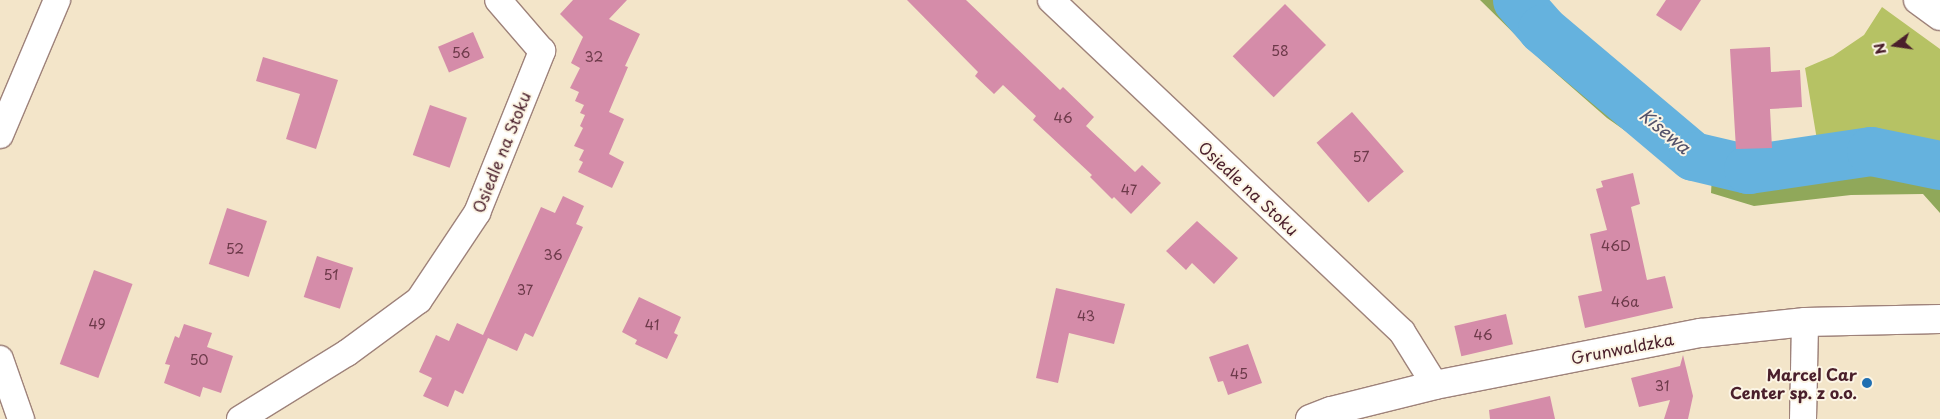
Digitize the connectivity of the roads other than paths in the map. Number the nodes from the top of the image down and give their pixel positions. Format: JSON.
{"nodes":[{"id":1,"x":58,"y":0,"type":"edge"},
{"id":2,"x":498,"y":0,"type":"edge"},
{"id":3,"x":1051,"y":0,"type":"edge"},
{"id":4,"x":1918,"y":0,"type":"edge"},
{"id":5,"x":1940,"y":16,"type":"edge"},
{"id":6,"x":0,"y":135,"type":"edge"},
{"id":7,"x":1940,"y":319,"type":"edge"},
{"id":8,"x":1805,"y":322,"type":"junction"},
{"id":9,"x":0,"y":360,"type":"edge"},
{"id":10,"x":1435,"y":385,"type":"junction"},
{"id":11,"x":21,"y":419,"type":"edge"},
{"id":12,"x":240,"y":419,"type":"edge"},
{"id":13,"x":1310,"y":419,"type":"edge"},
{"id":14,"x":1803,"y":419,"type":"edge"}],
"edges":[{"from":1,"to":6,"type":"street"},
{"from":2,"to":12,"type":"street","name":"Osiedle na Stoku"},
{"from":3,"to":10,"type":"street","name":"Osiedle na Stoku"},
{"from":4,"to":5,"type":"main road"},
{"from":7,"to":8,"type":"main road","name":"Grunwaldzka"},
{"from":8,"to":10,"type":"main road","name":"Grunwaldzka"},
{"from":8,"to":14,"type":"street"},
{"from":9,"to":11,"type":"street"},
{"from":10,"to":13,"type":"main road","name":"Grunwaldzka"}]}
